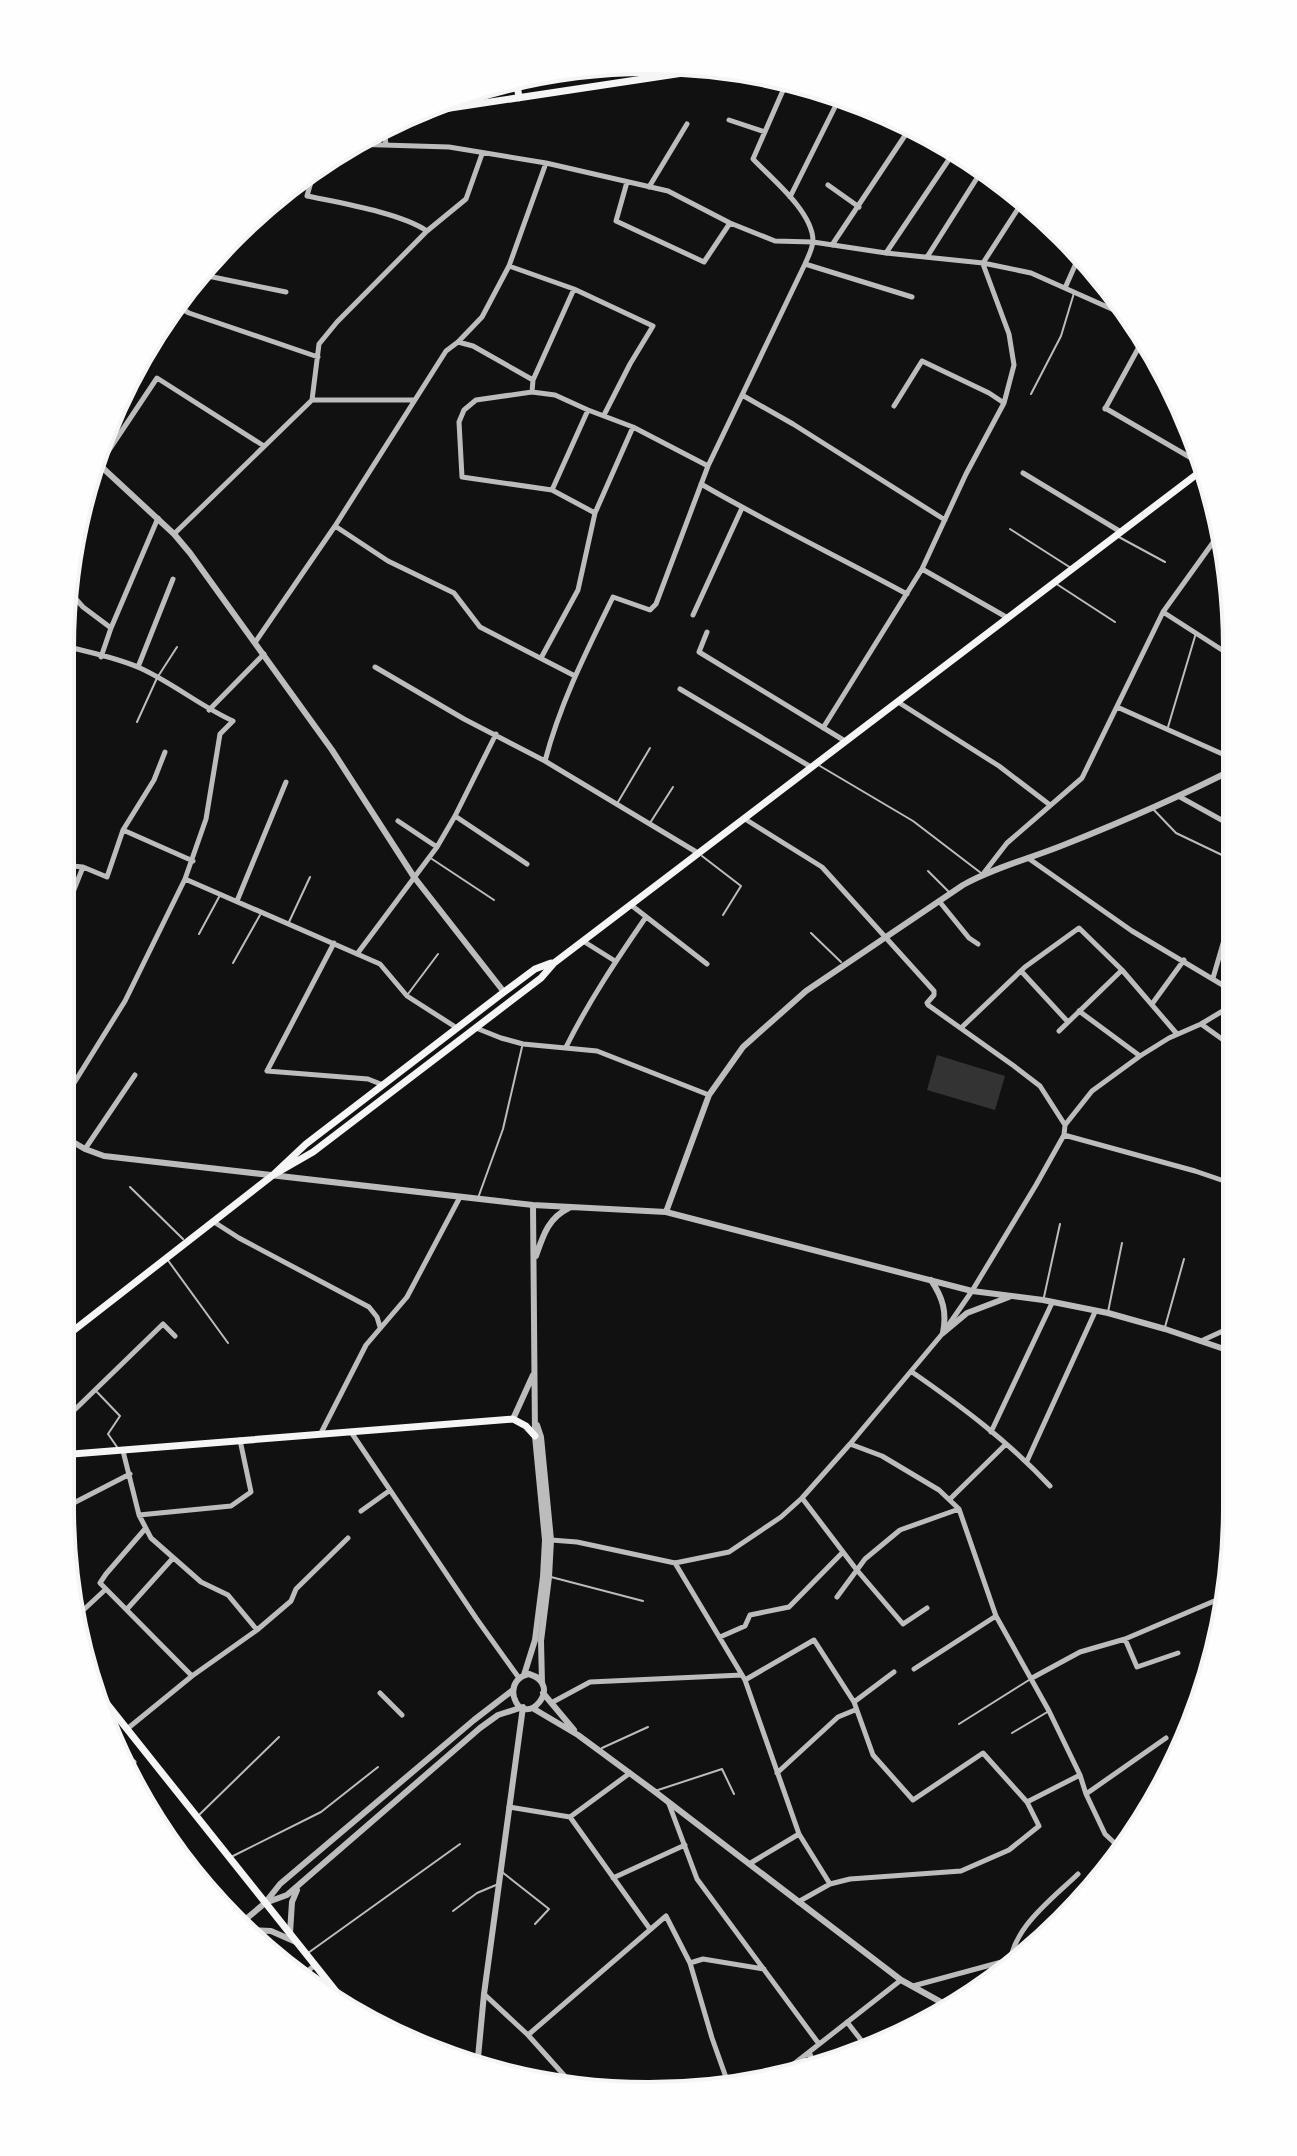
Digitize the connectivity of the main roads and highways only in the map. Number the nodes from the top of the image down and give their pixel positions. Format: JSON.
{"nodes":[{"id":1,"x":672,"y":75,"type":"edge"},
{"id":2,"x":517,"y":90,"type":"edge"},
{"id":3,"x":519,"y":98,"type":"junction"},
{"id":4,"x":456,"y":107,"type":"edge"},
{"id":5,"x":1196,"y":474,"type":"edge"},
{"id":6,"x":554,"y":963,"type":"junction"},
{"id":7,"x":273,"y":1175,"type":"junction"},
{"id":8,"x":74,"y":1330,"type":"edge"},
{"id":9,"x":535,"y":1436,"type":"road end"},
{"id":10,"x":74,"y":1454,"type":"edge"},
{"id":11,"x":111,"y":1708,"type":"edge"},
{"id":12,"x":329,"y":1985,"type":"edge"}],
"edges":[{"from":1,"to":3,"type":"main road"},
{"from":2,"to":3,"type":"main road"},
{"from":3,"to":4,"type":"main road"},
{"from":5,"to":6,"type":"main road"},
{"from":6,"to":7,"type":"main road"},
{"from":6,"to":7,"type":"main road"},
{"from":7,"to":8,"type":"main road"},
{"from":9,"to":10,"type":"main road"},
{"from":11,"to":12,"type":"main road"}]}
